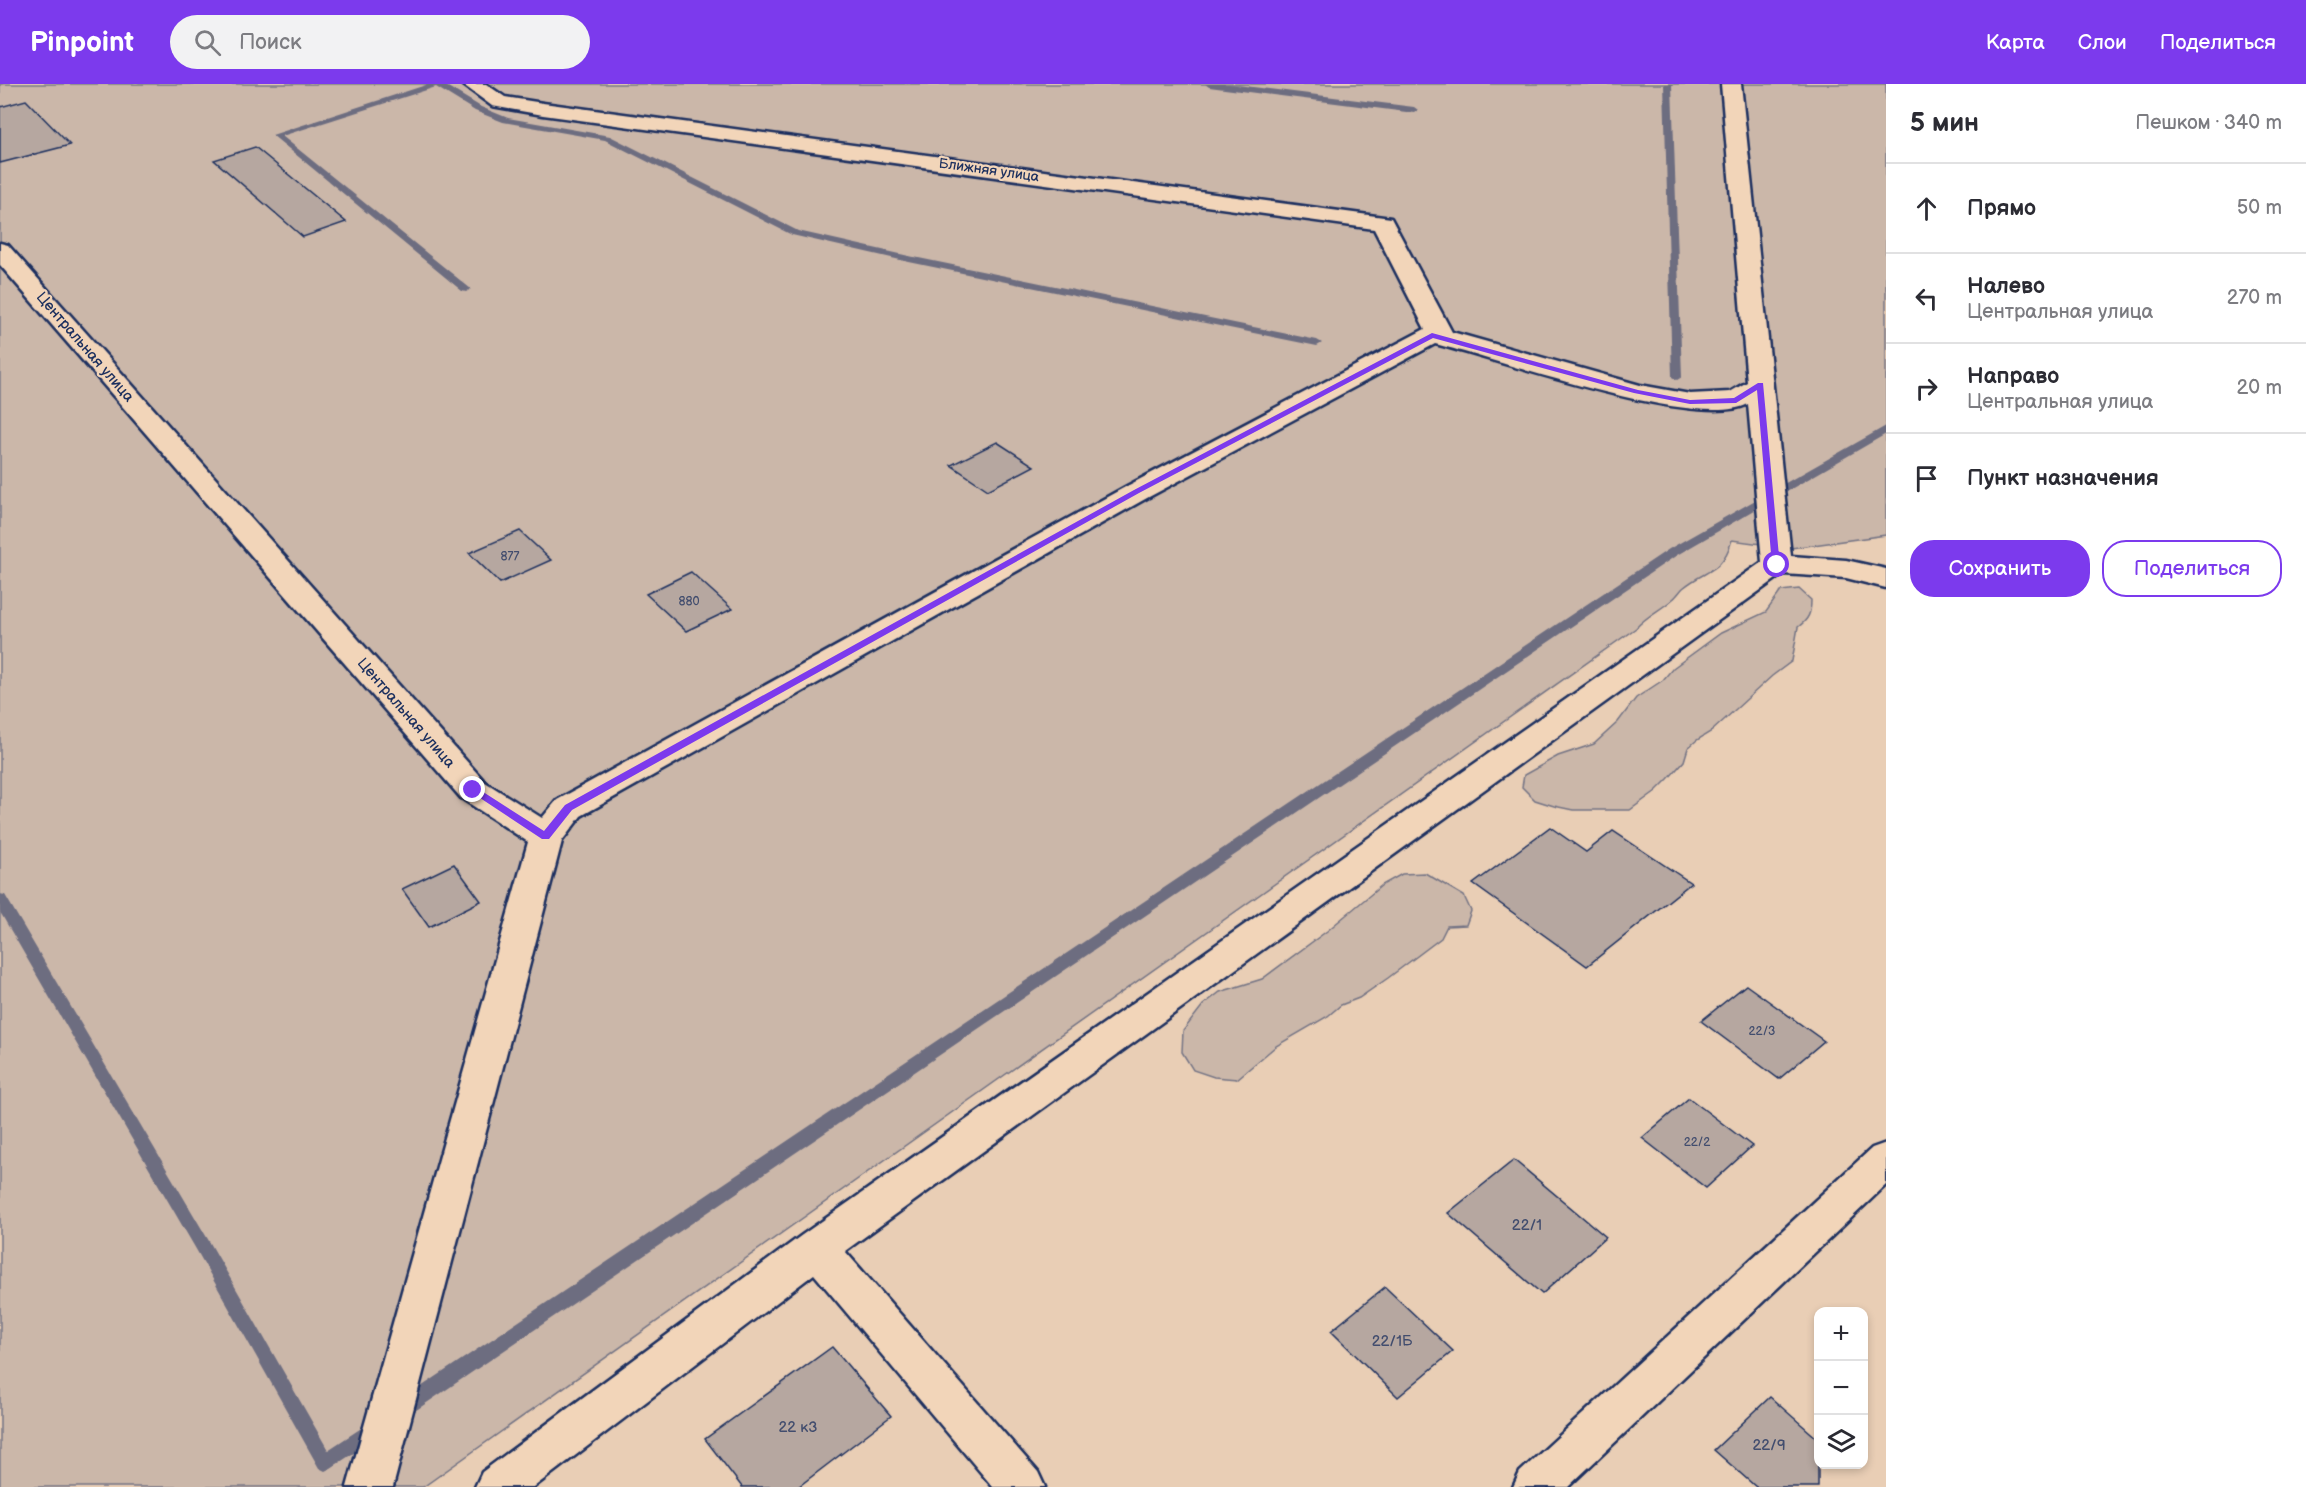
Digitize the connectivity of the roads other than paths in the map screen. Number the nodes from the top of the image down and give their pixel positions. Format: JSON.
{"nodes":[{"id":1,"x":472,"y":84,"type":"edge"},
{"id":2,"x":1731,"y":84,"type":"edge"},
{"id":3,"x":0,"y":250,"type":"edge"},
{"id":4,"x":1442,"y":338,"type":"junction"},
{"id":5,"x":1760,"y":385,"type":"junction"},
{"id":6,"x":1777,"y":565,"type":"junction"},
{"id":7,"x":1886,"y":579,"type":"edge"},
{"id":8,"x":546,"y":837,"type":"junction"},
{"id":9,"x":1886,"y":1160,"type":"edge"},
{"id":10,"x":817,"y":1248,"type":"junction"},
{"id":11,"x":370,"y":1487,"type":"edge"},
{"id":12,"x":498,"y":1487,"type":"edge"},
{"id":13,"x":1022,"y":1487,"type":"edge"},
{"id":14,"x":1536,"y":1487,"type":"edge"}],
"edges":[{"from":1,"to":4,"type":"lane","name":"Ближняя улица"},
{"from":2,"to":5,"type":"lane"},
{"from":3,"to":8,"type":"lane","name":"Центральная улица"},
{"from":4,"to":5,"type":"lane"},
{"from":4,"to":8,"type":"lane"},
{"from":5,"to":6,"type":"lane"},
{"from":6,"to":7,"type":"lane"},
{"from":6,"to":10,"type":"lane"},
{"from":8,"to":11,"type":"lane"},
{"from":9,"to":14,"type":"lane"},
{"from":10,"to":12,"type":"lane"},
{"from":10,"to":13,"type":"lane"}]}
